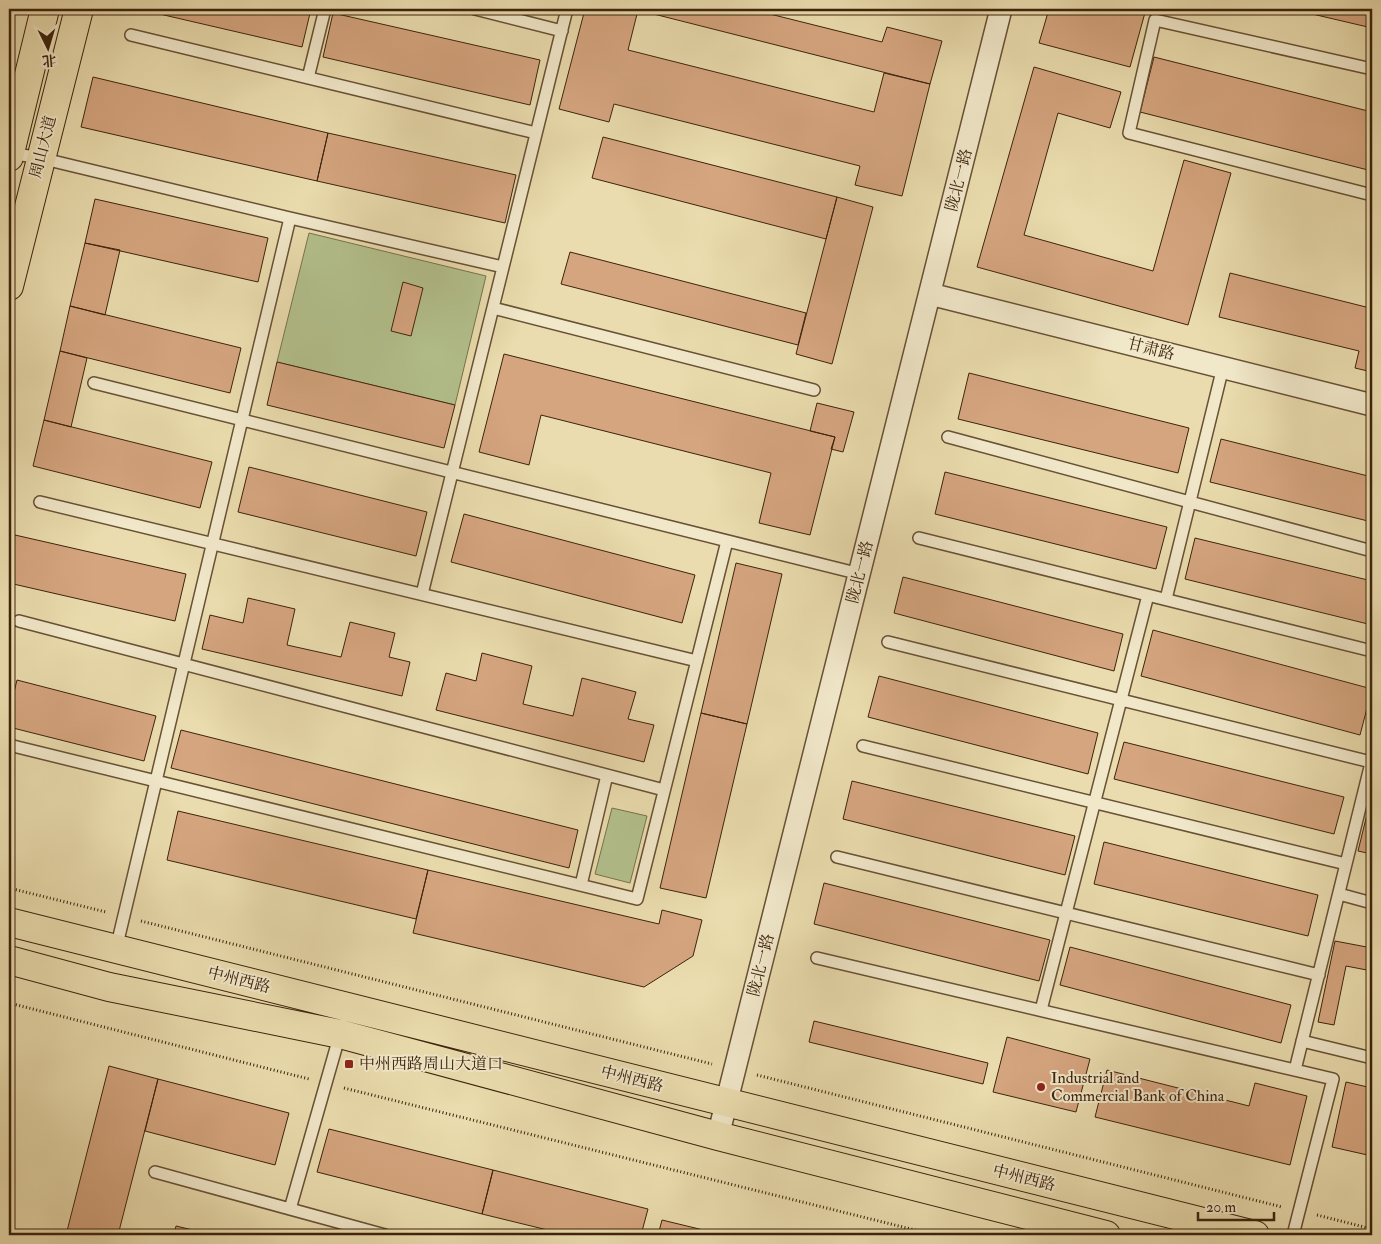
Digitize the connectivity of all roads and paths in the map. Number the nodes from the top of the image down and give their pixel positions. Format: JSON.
{"nodes":[{"id":1,"x":45,"y":9,"type":"edge"},
{"id":2,"x":79,"y":9,"type":"edge"},
{"id":3,"x":325,"y":9,"type":"edge"},
{"id":4,"x":476,"y":9,"type":"edge"},
{"id":5,"x":567,"y":9,"type":"edge"},
{"id":6,"x":1001,"y":9,"type":"edge"},
{"id":7,"x":562,"y":31,"type":"junction"},
{"id":8,"x":132,"y":35,"type":"dead end"},
{"id":9,"x":1372,"y":69,"type":"edge"},
{"id":10,"x":308,"y":78,"type":"junction"},
{"id":11,"x":536,"y":133,"type":"junction"},
{"id":12,"x":9,"y":155,"type":"edge"},
{"id":13,"x":40,"y":158,"type":"junction"},
{"id":14,"x":1372,"y":196,"type":"edge"},
{"id":15,"x":290,"y":218,"type":"junction"},
{"id":16,"x":503,"y":267,"type":"junction"},
{"id":17,"x":9,"y":286,"type":"edge"},
{"id":18,"x":930,"y":294,"type":"junction"},
{"id":19,"x":492,"y":308,"type":"junction"},
{"id":20,"x":1223,"y":367,"type":"junction"},
{"id":21,"x":94,"y":383,"type":"dead end"},
{"id":22,"x":814,"y":390,"type":"dead end"},
{"id":23,"x":1372,"y":405,"type":"edge"},
{"id":24,"x":242,"y":420,"type":"junction"},
{"id":25,"x":948,"y":437,"type":"dead end"},
{"id":26,"x":452,"y":473,"type":"junction"},
{"id":27,"x":40,"y":502,"type":"dead end"},
{"id":28,"x":1190,"y":502,"type":"junction"},
{"id":29,"x":919,"y":538,"type":"dead end"},
{"id":30,"x":727,"y":541,"type":"junction"},
{"id":31,"x":212,"y":544,"type":"junction"},
{"id":32,"x":1372,"y":551,"type":"edge"},
{"id":33,"x":860,"y":574,"type":"junction"},
{"id":34,"x":422,"y":594,"type":"junction"},
{"id":35,"x":1148,"y":595,"type":"junction"},
{"id":36,"x":1166,"y":599,"type":"junction"},
{"id":37,"x":19,"y":622,"type":"dead end"},
{"id":38,"x":888,"y":642,"type":"dead end"},
{"id":39,"x":1372,"y":651,"type":"edge"},
{"id":40,"x":697,"y":661,"type":"junction"},
{"id":41,"x":183,"y":664,"type":"junction"},
{"id":42,"x":1121,"y":700,"type":"junction"},
{"id":43,"x":9,"y":745,"type":"edge"},
{"id":44,"x":863,"y":746,"type":"dead end"},
{"id":45,"x":1372,"y":761,"type":"edge"},
{"id":46,"x":607,"y":775,"type":"junction"},
{"id":47,"x":156,"y":780,"type":"junction"},
{"id":48,"x":664,"y":790,"type":"junction"},
{"id":49,"x":1094,"y":802,"type":"junction"},
{"id":50,"x":837,"y":858,"type":"dead end"},
{"id":51,"x":1346,"y":864,"type":"junction"},
{"id":52,"x":581,"y":886,"type":"junction"},
{"id":53,"x":9,"y":888,"type":"edge"},
{"id":54,"x":1339,"y":894,"type":"junction"},
{"id":55,"x":1372,"y":903,"type":"edge"},
{"id":56,"x":1066,"y":914,"type":"junction"},
{"id":57,"x":124,"y":917,"type":"junction"},
{"id":58,"x":9,"y":922,"type":"edge"},
{"id":59,"x":116,"y":949,"type":"junction"},
{"id":60,"x":816,"y":958,"type":"dead end"},
{"id":61,"x":9,"y":960,"type":"edge"},
{"id":62,"x":1318,"y":975,"type":"junction"},
{"id":63,"x":9,"y":1003,"type":"edge"},
{"id":64,"x":1041,"y":1010,"type":"junction"},
{"id":65,"x":340,"y":1034,"type":"junction"},
{"id":66,"x":1302,"y":1041,"type":"junction"},
{"id":67,"x":1372,"y":1058,"type":"edge"},
{"id":68,"x":734,"y":1070,"type":"junction"},
{"id":69,"x":1295,"y":1070,"type":"junction"},
{"id":70,"x":326,"y":1083,"type":"junction"},
{"id":71,"x":726,"y":1103,"type":"junction"},
{"id":72,"x":718,"y":1136,"type":"junction"},
{"id":73,"x":155,"y":1172,"type":"dead end"},
{"id":74,"x":290,"y":1210,"type":"junction"},
{"id":75,"x":1299,"y":1211,"type":"junction"},
{"id":76,"x":1372,"y":1229,"type":"edge"},
{"id":77,"x":385,"y":1235,"type":"edge"},
{"id":78,"x":935,"y":1235,"type":"edge"},
{"id":79,"x":1106,"y":1235,"type":"edge"},
{"id":80,"x":1255,"y":1235,"type":"edge"},
{"id":81,"x":1293,"y":1235,"type":"edge"}],
"edges":[{"from":1,"to":12,"type":"main road","name":"周山大道"},
{"from":2,"to":13,"type":"main road","name":"周山大道"},
{"from":3,"to":10,"type":"lane"},
{"from":4,"to":7,"type":"lane"},
{"from":5,"to":7,"type":"lane"},
{"from":6,"to":18,"type":"street","name":"陇北一路"},
{"from":7,"to":11,"type":"lane"},
{"from":8,"to":10,"type":"lane"},
{"from":9,"to":14,"type":"lane"},
{"from":10,"to":11,"type":"lane"},
{"from":11,"to":16,"type":"lane"},
{"from":12,"to":13,"type":"lane"},
{"from":13,"to":15,"type":"lane"},
{"from":13,"to":17,"type":"main road","name":"周山大道"},
{"from":15,"to":16,"type":"lane"},
{"from":15,"to":24,"type":"lane"},
{"from":16,"to":19,"type":"lane"},
{"from":18,"to":20,"type":"street","name":"甘肃路"},
{"from":18,"to":33,"type":"street","name":"陇北一路"},
{"from":19,"to":22,"type":"lane"},
{"from":19,"to":26,"type":"lane"},
{"from":20,"to":23,"type":"street","name":"甘肃路"},
{"from":20,"to":28,"type":"lane"},
{"from":21,"to":24,"type":"lane"},
{"from":24,"to":26,"type":"lane"},
{"from":24,"to":31,"type":"lane"},
{"from":25,"to":28,"type":"lane"},
{"from":26,"to":30,"type":"lane"},
{"from":26,"to":34,"type":"lane"},
{"from":27,"to":31,"type":"lane"},
{"from":28,"to":32,"type":"lane"},
{"from":28,"to":36,"type":"lane"},
{"from":29,"to":35,"type":"lane"},
{"from":30,"to":33,"type":"lane"},
{"from":30,"to":40,"type":"lane"},
{"from":31,"to":34,"type":"lane"},
{"from":31,"to":41,"type":"lane"},
{"from":33,"to":68,"type":"street","name":"陇北一路"},
{"from":34,"to":40,"type":"lane"},
{"from":35,"to":36,"type":"lane"},
{"from":35,"to":42,"type":"lane"},
{"from":36,"to":39,"type":"lane"},
{"from":37,"to":41,"type":"lane"},
{"from":38,"to":42,"type":"lane"},
{"from":40,"to":48,"type":"lane"},
{"from":41,"to":46,"type":"lane"},
{"from":41,"to":47,"type":"lane"},
{"from":42,"to":45,"type":"lane"},
{"from":42,"to":49,"type":"lane"},
{"from":43,"to":47,"type":"lane"},
{"from":44,"to":49,"type":"lane"},
{"from":45,"to":51,"type":"lane"},
{"from":46,"to":48,"type":"lane"},
{"from":46,"to":52,"type":"lane"},
{"from":47,"to":52,"type":"lane"},
{"from":47,"to":57,"type":"lane"},
{"from":48,"to":52,"type":"lane"},
{"from":49,"to":51,"type":"lane"},
{"from":49,"to":56,"type":"lane"},
{"from":50,"to":56,"type":"lane"},
{"from":51,"to":54,"type":"lane"},
{"from":53,"to":57,"type":"path"},
{"from":54,"to":55,"type":"lane"},
{"from":54,"to":62,"type":"lane"},
{"from":56,"to":62,"type":"lane"},
{"from":56,"to":64,"type":"lane"},
{"from":57,"to":59,"type":"lane"},
{"from":57,"to":68,"type":"path"},
{"from":58,"to":59,"type":"main road","name":"中州西路"},
{"from":59,"to":71,"type":"main road","name":"中州西路"},
{"from":60,"to":64,"type":"lane"},
{"from":61,"to":65,"type":"main road","name":"中州西路"},
{"from":62,"to":66,"type":"lane"},
{"from":63,"to":70,"type":"path"},
{"from":64,"to":69,"type":"lane"},
{"from":65,"to":70,"type":"lane"},
{"from":65,"to":72,"type":"main road","name":"中州西路"},
{"from":66,"to":67,"type":"lane"},
{"from":66,"to":69,"type":"lane"},
{"from":68,"to":71,"type":"street","name":"陇北一路"},
{"from":68,"to":75,"type":"path"},
{"from":69,"to":75,"type":"lane"},
{"from":70,"to":74,"type":"lane"},
{"from":70,"to":78,"type":"path"},
{"from":71,"to":72,"type":"street","name":"陇北一路"},
{"from":71,"to":80,"type":"main road","name":"中州西路"},
{"from":72,"to":79,"type":"main road","name":"中州西路"},
{"from":73,"to":74,"type":"lane"},
{"from":74,"to":77,"type":"lane"},
{"from":75,"to":76,"type":"path"},
{"from":75,"to":81,"type":"lane"}]}
